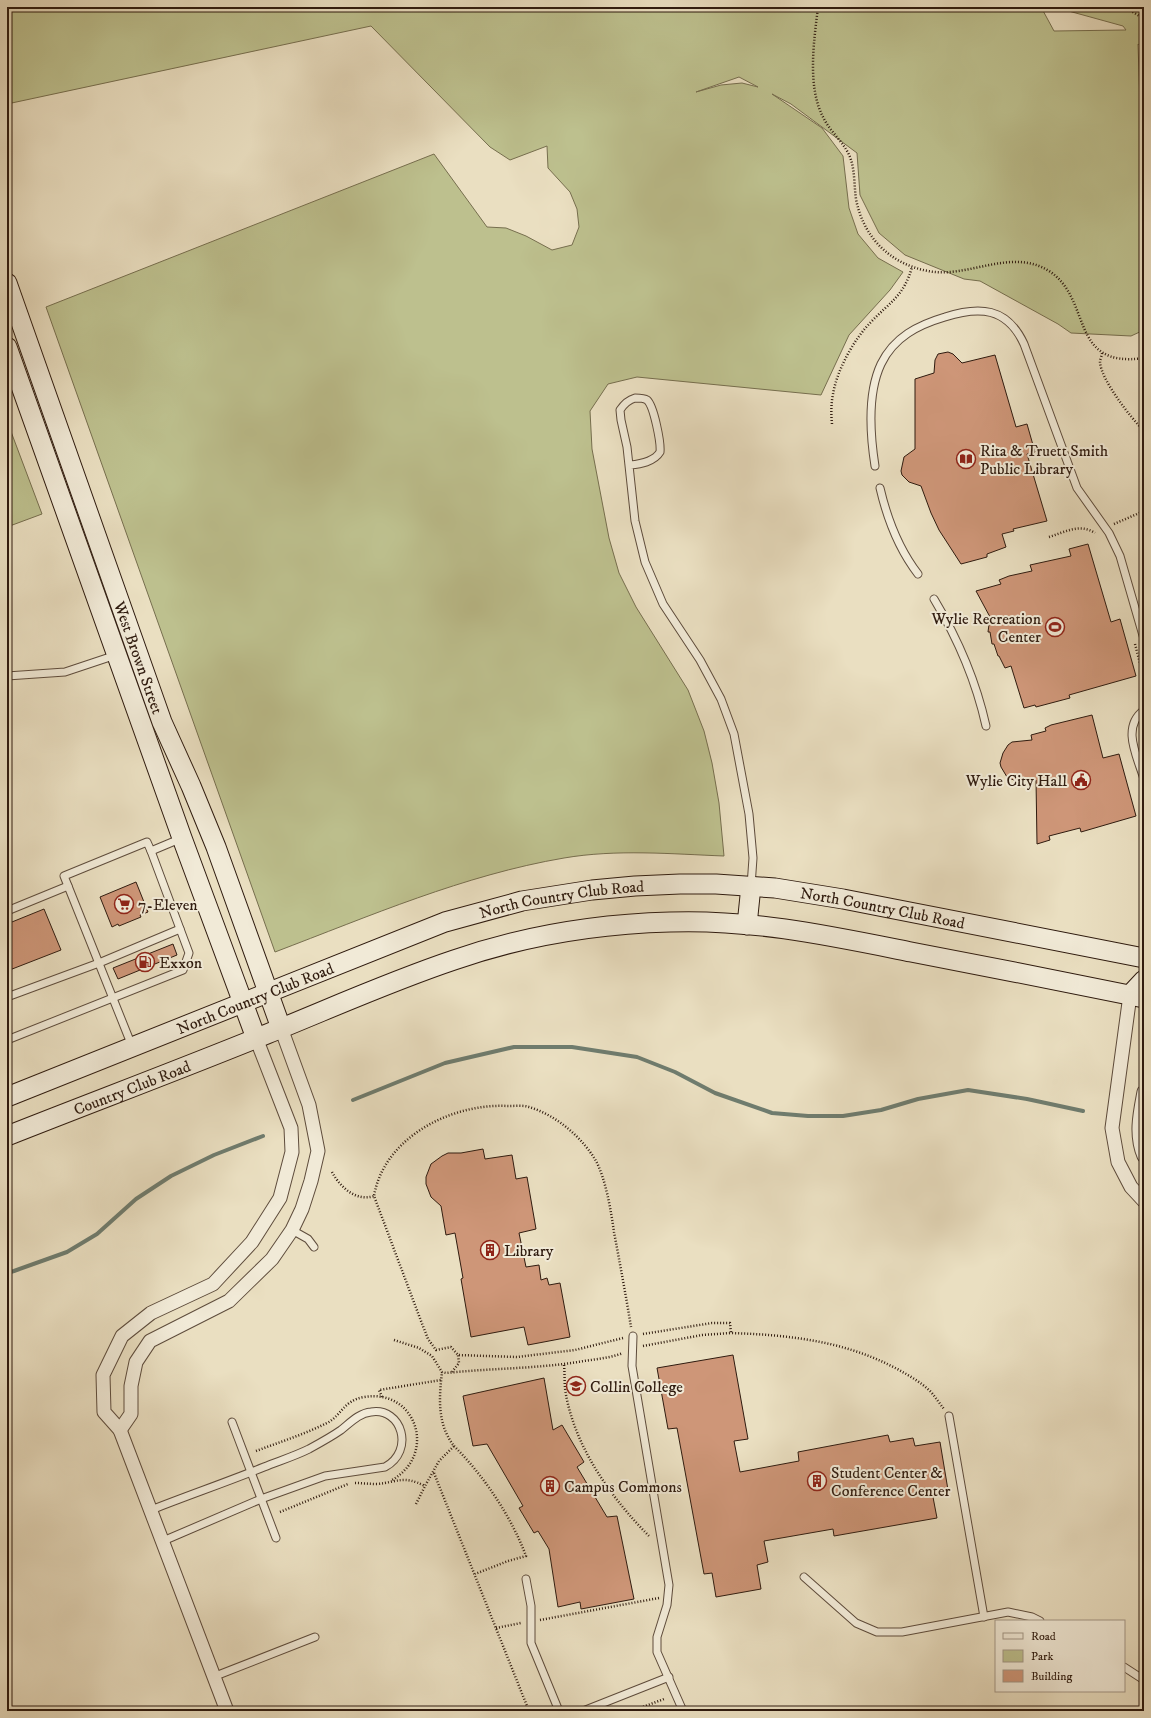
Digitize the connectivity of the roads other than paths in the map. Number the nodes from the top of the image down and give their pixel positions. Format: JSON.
{"nodes":[{"id":1,"x":7,"y":283,"type":"edge"},
{"id":2,"x":7,"y":347,"type":"edge"},
{"id":3,"x":630,"y":465,"type":"junction"},
{"id":4,"x":875,"y":466,"type":"dead end"},
{"id":5,"x":880,"y":488,"type":"dead end"},
{"id":6,"x":918,"y":574,"type":"dead end"},
{"id":7,"x":934,"y":599,"type":"dead end"},
{"id":8,"x":1144,"y":639,"type":"edge"},
{"id":9,"x":116,"y":655,"type":"junction"},
{"id":10,"x":7,"y":676,"type":"edge"},
{"id":11,"x":1144,"y":710,"type":"edge"},
{"id":12,"x":162,"y":722,"type":"junction"},
{"id":13,"x":986,"y":726,"type":"dead end"},
{"id":14,"x":1144,"y":779,"type":"edge"},
{"id":15,"x":182,"y":838,"type":"junction"},
{"id":16,"x":150,"y":851,"type":"junction"},
{"id":17,"x":68,"y":886,"type":"junction"},
{"id":18,"x":751,"y":886,"type":"junction"},
{"id":19,"x":7,"y":911,"type":"edge"},
{"id":20,"x":747,"y":925,"type":"junction"},
{"id":21,"x":180,"y":929,"type":"junction"},
{"id":22,"x":1144,"y":958,"type":"edge"},
{"id":23,"x":99,"y":962,"type":"junction"},
{"id":24,"x":1144,"y":980,"type":"edge"},
{"id":25,"x":268,"y":992,"type":"junction"},
{"id":26,"x":1137,"y":996,"type":"edge"},
{"id":27,"x":7,"y":997,"type":"edge"},
{"id":28,"x":112,"y":997,"type":"junction"},
{"id":29,"x":243,"y":1002,"type":"junction"},
{"id":30,"x":281,"y":1028,"type":"junction"},
{"id":31,"x":256,"y":1038,"type":"junction"},
{"id":32,"x":7,"y":1040,"type":"edge"},
{"id":33,"x":132,"y":1047,"type":"junction"},
{"id":34,"x":1144,"y":1092,"type":"edge"},
{"id":35,"x":7,"y":1097,"type":"edge"},
{"id":36,"x":7,"y":1136,"type":"edge"},
{"id":37,"x":1144,"y":1156,"type":"edge"},
{"id":38,"x":1144,"y":1201,"type":"edge"},
{"id":39,"x":292,"y":1230,"type":"junction"},
{"id":40,"x":314,"y":1247,"type":"dead end"},
{"id":41,"x":633,"y":1336,"type":"road end"},
{"id":42,"x":949,"y":1416,"type":"road end"},
{"id":43,"x":232,"y":1422,"type":"dead end"},
{"id":44,"x":120,"y":1430,"type":"junction"},
{"id":45,"x":251,"y":1472,"type":"junction"},
{"id":46,"x":261,"y":1499,"type":"junction"},
{"id":47,"x":151,"y":1510,"type":"junction"},
{"id":48,"x":276,"y":1538,"type":"dead end"},
{"id":49,"x":163,"y":1541,"type":"junction"},
{"id":50,"x":804,"y":1577,"type":"dead end"},
{"id":51,"x":526,"y":1579,"type":"dead end"},
{"id":52,"x":984,"y":1617,"type":"junction"},
{"id":53,"x":1038,"y":1620,"type":"edge"},
{"id":54,"x":315,"y":1637,"type":"dead end"},
{"id":55,"x":1125,"y":1669,"type":"edge"},
{"id":56,"x":213,"y":1677,"type":"junction"},
{"id":57,"x":669,"y":1677,"type":"junction"},
{"id":58,"x":1144,"y":1680,"type":"edge"},
{"id":59,"x":226,"y":1711,"type":"edge"},
{"id":60,"x":558,"y":1711,"type":"edge"},
{"id":61,"x":583,"y":1711,"type":"edge"},
{"id":62,"x":683,"y":1711,"type":"edge"}],
"edges":[{"from":1,"to":12,"type":"main road","name":"West Brown Street"},
{"from":2,"to":9,"type":"main road","name":"West Brown Street"},
{"from":3,"to":3,"type":"lane"},
{"from":3,"to":18,"type":"lane"},
{"from":4,"to":8,"type":"lane"},
{"from":5,"to":6,"type":"lane"},
{"from":7,"to":13,"type":"lane"},
{"from":9,"to":10,"type":"lane"},
{"from":9,"to":12,"type":"main road"},
{"from":9,"to":15,"type":"main road","name":"West Brown Street"},
{"from":11,"to":14,"type":"lane"},
{"from":12,"to":25,"type":"main road","name":"West Brown Street"},
{"from":15,"to":16,"type":"lane"},
{"from":15,"to":29,"type":"main road","name":"West Brown Street"},
{"from":16,"to":17,"type":"lane"},
{"from":16,"to":21,"type":"lane"},
{"from":17,"to":19,"type":"lane"},
{"from":17,"to":23,"type":"lane"},
{"from":18,"to":20,"type":"main road"},
{"from":18,"to":22,"type":"main road","name":"North Country Club Road"},
{"from":18,"to":25,"type":"main road","name":"North Country Club Road"},
{"from":20,"to":26,"type":"main road","name":"North Country Club Road"},
{"from":20,"to":30,"type":"main road","name":"North Country Club Road"},
{"from":21,"to":23,"type":"lane"},
{"from":21,"to":28,"type":"lane"},
{"from":23,"to":27,"type":"lane"},
{"from":23,"to":28,"type":"lane"},
{"from":24,"to":26,"type":"main road"},
{"from":25,"to":29,"type":"main road","name":"North Country Club Road"},
{"from":25,"to":30,"type":"main road","name":"West Brown Street"},
{"from":26,"to":38,"type":"street"},
{"from":28,"to":32,"type":"lane"},
{"from":28,"to":33,"type":"lane"},
{"from":29,"to":31,"type":"main road","name":"West Brown Street"},
{"from":29,"to":33,"type":"main road","name":"North Country Club Road"},
{"from":30,"to":31,"type":"main road","name":"North Country Club Road"},
{"from":30,"to":39,"type":"street"},
{"from":31,"to":36,"type":"main road","name":"Country Club Road"},
{"from":31,"to":44,"type":"street"},
{"from":33,"to":35,"type":"main road","name":"North Country Club Road"},
{"from":34,"to":37,"type":"street"},
{"from":39,"to":40,"type":"lane"},
{"from":39,"to":44,"type":"street"},
{"from":41,"to":57,"type":"lane"},
{"from":42,"to":52,"type":"lane"},
{"from":43,"to":45,"type":"lane"},
{"from":44,"to":47,"type":"street"},
{"from":45,"to":46,"type":"lane"},
{"from":45,"to":46,"type":"lane"},
{"from":45,"to":47,"type":"lane"},
{"from":46,"to":48,"type":"lane"},
{"from":46,"to":49,"type":"lane"},
{"from":47,"to":49,"type":"street"},
{"from":49,"to":56,"type":"street"},
{"from":50,"to":52,"type":"lane"},
{"from":51,"to":60,"type":"lane"},
{"from":52,"to":53,"type":"lane"},
{"from":54,"to":56,"type":"lane"},
{"from":55,"to":58,"type":"lane"},
{"from":56,"to":59,"type":"street"},
{"from":57,"to":61,"type":"lane"},
{"from":57,"to":62,"type":"lane"}]}
